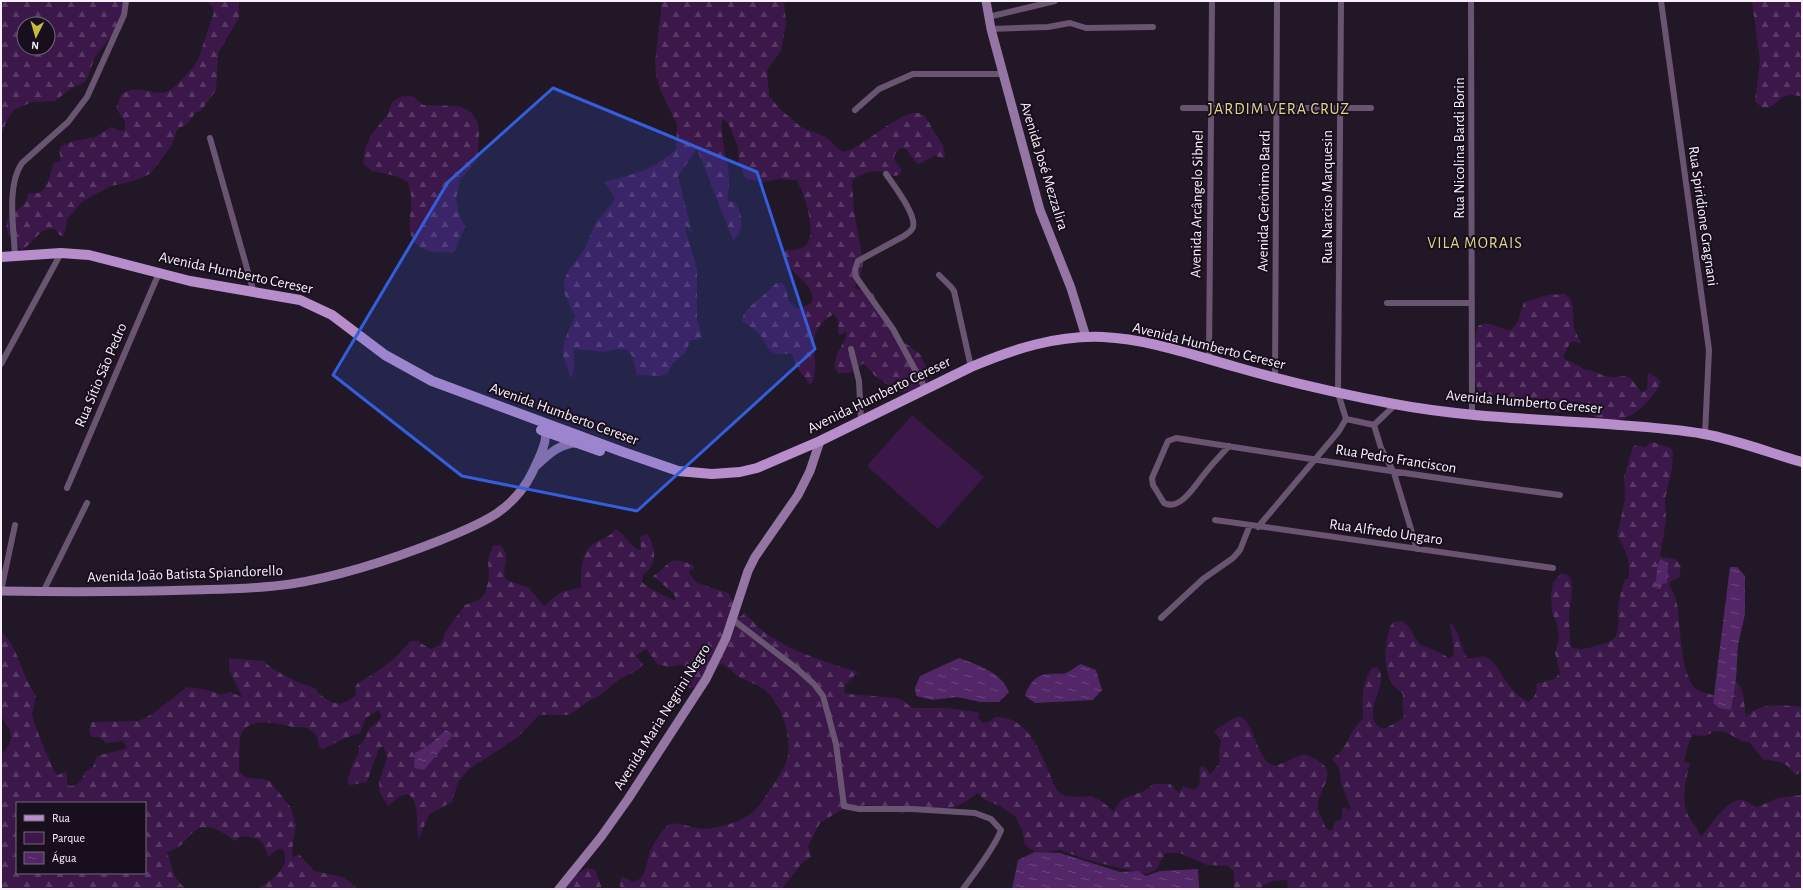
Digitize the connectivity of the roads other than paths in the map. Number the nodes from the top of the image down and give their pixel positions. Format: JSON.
{"nodes":[{"id":1,"x":126,"y":1,"type":"edge"},
{"id":2,"x":986,"y":1,"type":"edge"},
{"id":3,"x":1055,"y":1,"type":"edge"},
{"id":4,"x":1212,"y":1,"type":"edge"},
{"id":5,"x":1277,"y":1,"type":"edge"},
{"id":6,"x":1341,"y":1,"type":"edge"},
{"id":7,"x":1471,"y":1,"type":"edge"},
{"id":8,"x":1661,"y":1,"type":"edge"},
{"id":9,"x":988,"y":17,"type":"junction"},
{"id":10,"x":1153,"y":27,"type":"dead end"},
{"id":11,"x":990,"y":29,"type":"junction"},
{"id":12,"x":1003,"y":74,"type":"junction"},
{"id":13,"x":1183,"y":108,"type":"dead end"},
{"id":14,"x":1211,"y":108,"type":"junction"},
{"id":15,"x":1278,"y":108,"type":"junction"},
{"id":16,"x":1340,"y":108,"type":"junction"},
{"id":17,"x":1371,"y":108,"type":"dead end"},
{"id":18,"x":855,"y":110,"type":"dead end"},
{"id":19,"x":210,"y":138,"type":"dead end"},
{"id":20,"x":886,"y":174,"type":"dead end"},
{"id":21,"x":61,"y":253,"type":"junction"},
{"id":22,"x":15,"y":256,"type":"junction"},
{"id":23,"x":2,"y":258,"type":"edge"},
{"id":24,"x":160,"y":272,"type":"junction"},
{"id":25,"x":939,"y":275,"type":"dead end"},
{"id":26,"x":254,"y":292,"type":"junction"},
{"id":27,"x":1386,"y":303,"type":"dead end"},
{"id":28,"x":1472,"y":303,"type":"junction"},
{"id":29,"x":1086,"y":337,"type":"junction"},
{"id":30,"x":851,"y":349,"type":"dead end"},
{"id":31,"x":1209,"y":359,"type":"junction"},
{"id":32,"x":1,"y":364,"type":"edge"},
{"id":33,"x":971,"y":367,"type":"junction"},
{"id":34,"x":1275,"y":378,"type":"junction"},
{"id":35,"x":926,"y":390,"type":"junction"},
{"id":36,"x":1338,"y":393,"type":"junction"},
{"id":37,"x":1396,"y":404,"type":"junction"},
{"id":38,"x":1472,"y":414,"type":"junction"},
{"id":39,"x":1346,"y":419,"type":"junction"},
{"id":40,"x":861,"y":421,"type":"junction"},
{"id":41,"x":1374,"y":425,"type":"junction"},
{"id":42,"x":550,"y":431,"type":"junction"},
{"id":43,"x":1704,"y":434,"type":"junction"},
{"id":44,"x":567,"y":436,"type":"junction"},
{"id":45,"x":820,"y":441,"type":"junction"},
{"id":46,"x":577,"y":443,"type":"junction"},
{"id":47,"x":1229,"y":446,"type":"junction"},
{"id":48,"x":1315,"y":460,"type":"junction"},
{"id":49,"x":1802,"y":462,"type":"edge"},
{"id":50,"x":535,"y":465,"type":"junction"},
{"id":51,"x":673,"y":469,"type":"junction"},
{"id":52,"x":1394,"y":473,"type":"junction"},
{"id":53,"x":67,"y":488,"type":"dead end"},
{"id":54,"x":1560,"y":496,"type":"dead end"},
{"id":55,"x":87,"y":504,"type":"dead end"},
{"id":56,"x":1215,"y":520,"type":"dead end"},
{"id":57,"x":15,"y":525,"type":"dead end"},
{"id":58,"x":1250,"y":526,"type":"junction"},
{"id":59,"x":1258,"y":527,"type":"junction"},
{"id":60,"x":1417,"y":549,"type":"junction"},
{"id":61,"x":1553,"y":568,"type":"dead end"},
{"id":62,"x":1,"y":591,"type":"edge"},
{"id":63,"x":43,"y":592,"type":"junction"},
{"id":64,"x":1161,"y":618,"type":"dead end"},
{"id":65,"x":732,"y":619,"type":"junction"},
{"id":66,"x":559,"y":889,"type":"edge"},
{"id":67,"x":963,"y":889,"type":"edge"}],
"edges":[{"from":1,"to":22,"type":"street"},
{"from":2,"to":9,"type":"street","name":"Avenida José Mezzalira"},
{"from":3,"to":9,"type":"street"},
{"from":4,"to":14,"type":"street","name":"Avenida Arcângelo Sibnel"},
{"from":5,"to":15,"type":"street","name":"Avenida Gerônimo Bardi"},
{"from":6,"to":16,"type":"street","name":"Rua Narciso Marquesin"},
{"from":7,"to":28,"type":"street","name":"Rua Nicolina Bardi Borin"},
{"from":8,"to":43,"type":"street","name":"Rua Spiridione Gragnani"},
{"from":9,"to":11,"type":"street","name":"Avenida José Mezzalira"},
{"from":10,"to":11,"type":"street"},
{"from":11,"to":12,"type":"street","name":"Avenida José Mezzalira"},
{"from":12,"to":18,"type":"street"},
{"from":12,"to":29,"type":"street","name":"Avenida José Mezzalira"},
{"from":13,"to":14,"type":"street"},
{"from":14,"to":15,"type":"street"},
{"from":14,"to":31,"type":"street","name":"Avenida Arcângelo Sibnel"},
{"from":15,"to":16,"type":"street"},
{"from":15,"to":34,"type":"street","name":"Avenida Gerônimo Bardi"},
{"from":16,"to":17,"type":"street"},
{"from":16,"to":36,"type":"street","name":"Rua Narciso Marquesin"},
{"from":19,"to":26,"type":"street"},
{"from":20,"to":35,"type":"street"},
{"from":21,"to":22,"type":"main road","name":"Avenida Humberto Cereser"},
{"from":21,"to":24,"type":"main road","name":"Avenida Humberto Cereser"},
{"from":21,"to":32,"type":"street"},
{"from":22,"to":23,"type":"main road","name":"Avenida Humberto Cereser"},
{"from":24,"to":26,"type":"main road","name":"Avenida Humberto Cereser"},
{"from":24,"to":53,"type":"street","name":"Rua Sítio São Pedro"},
{"from":25,"to":33,"type":"street"},
{"from":26,"to":42,"type":"main road","name":"Avenida Humberto Cereser"},
{"from":27,"to":28,"type":"street"},
{"from":28,"to":38,"type":"street","name":"Rua Nicolina Bardi Borin"},
{"from":29,"to":31,"type":"main road","name":"Avenida Humberto Cereser"},
{"from":29,"to":33,"type":"main road","name":"Avenida Humberto Cereser"},
{"from":30,"to":40,"type":"street"},
{"from":31,"to":34,"type":"main road","name":"Avenida Humberto Cereser"},
{"from":33,"to":35,"type":"main road","name":"Avenida Humberto Cereser"},
{"from":34,"to":36,"type":"main road","name":"Avenida Humberto Cereser"},
{"from":35,"to":40,"type":"main road","name":"Avenida Humberto Cereser"},
{"from":36,"to":37,"type":"main road","name":"Avenida Humberto Cereser"},
{"from":36,"to":39,"type":"street","name":"Rua Narciso Marquesin"},
{"from":37,"to":38,"type":"main road","name":"Avenida Humberto Cereser"},
{"from":37,"to":41,"type":"street"},
{"from":38,"to":43,"type":"main road","name":"Avenida Humberto Cereser"},
{"from":39,"to":41,"type":"street"},
{"from":39,"to":48,"type":"street"},
{"from":40,"to":45,"type":"main road","name":"Avenida Humberto Cereser"},
{"from":41,"to":52,"type":"street"},
{"from":42,"to":44,"type":"main road","name":"Avenida Humberto Cereser"},
{"from":42,"to":50,"type":"street","name":"Avenida João Batista Spiandorello"},
{"from":43,"to":49,"type":"main road","name":"Avenida Humberto Cereser"},
{"from":44,"to":46,"type":"main road"},
{"from":44,"to":51,"type":"main road","name":"Avenida Humberto Cereser"},
{"from":45,"to":51,"type":"main road","name":"Avenida Humberto Cereser"},
{"from":45,"to":65,"type":"street","name":"Avenida Maria Negrini Negro"},
{"from":46,"to":50,"type":"street"},
{"from":46,"to":51,"type":"main road"},
{"from":47,"to":47,"type":"street","name":"Rua Pedro Franciscon"},
{"from":47,"to":48,"type":"street","name":"Rua Pedro Franciscon"},
{"from":48,"to":52,"type":"street","name":"Rua Pedro Franciscon"},
{"from":48,"to":59,"type":"street"},
{"from":50,"to":63,"type":"street","name":"Avenida João Batista Spiandorello"},
{"from":52,"to":54,"type":"street","name":"Rua Pedro Franciscon"},
{"from":52,"to":60,"type":"street"},
{"from":55,"to":63,"type":"street"},
{"from":56,"to":58,"type":"street","name":"Rua Alfredo Ungaro"},
{"from":57,"to":62,"type":"street"},
{"from":58,"to":59,"type":"street","name":"Rua Alfredo Ungaro"},
{"from":58,"to":64,"type":"street"},
{"from":59,"to":60,"type":"street","name":"Rua Alfredo Ungaro"},
{"from":60,"to":61,"type":"street","name":"Rua Alfredo Ungaro"},
{"from":62,"to":63,"type":"street","name":"Avenida João Batista Spiandorello"},
{"from":65,"to":66,"type":"street","name":"Avenida Maria Negrini Negro"},
{"from":65,"to":67,"type":"street"}]}
